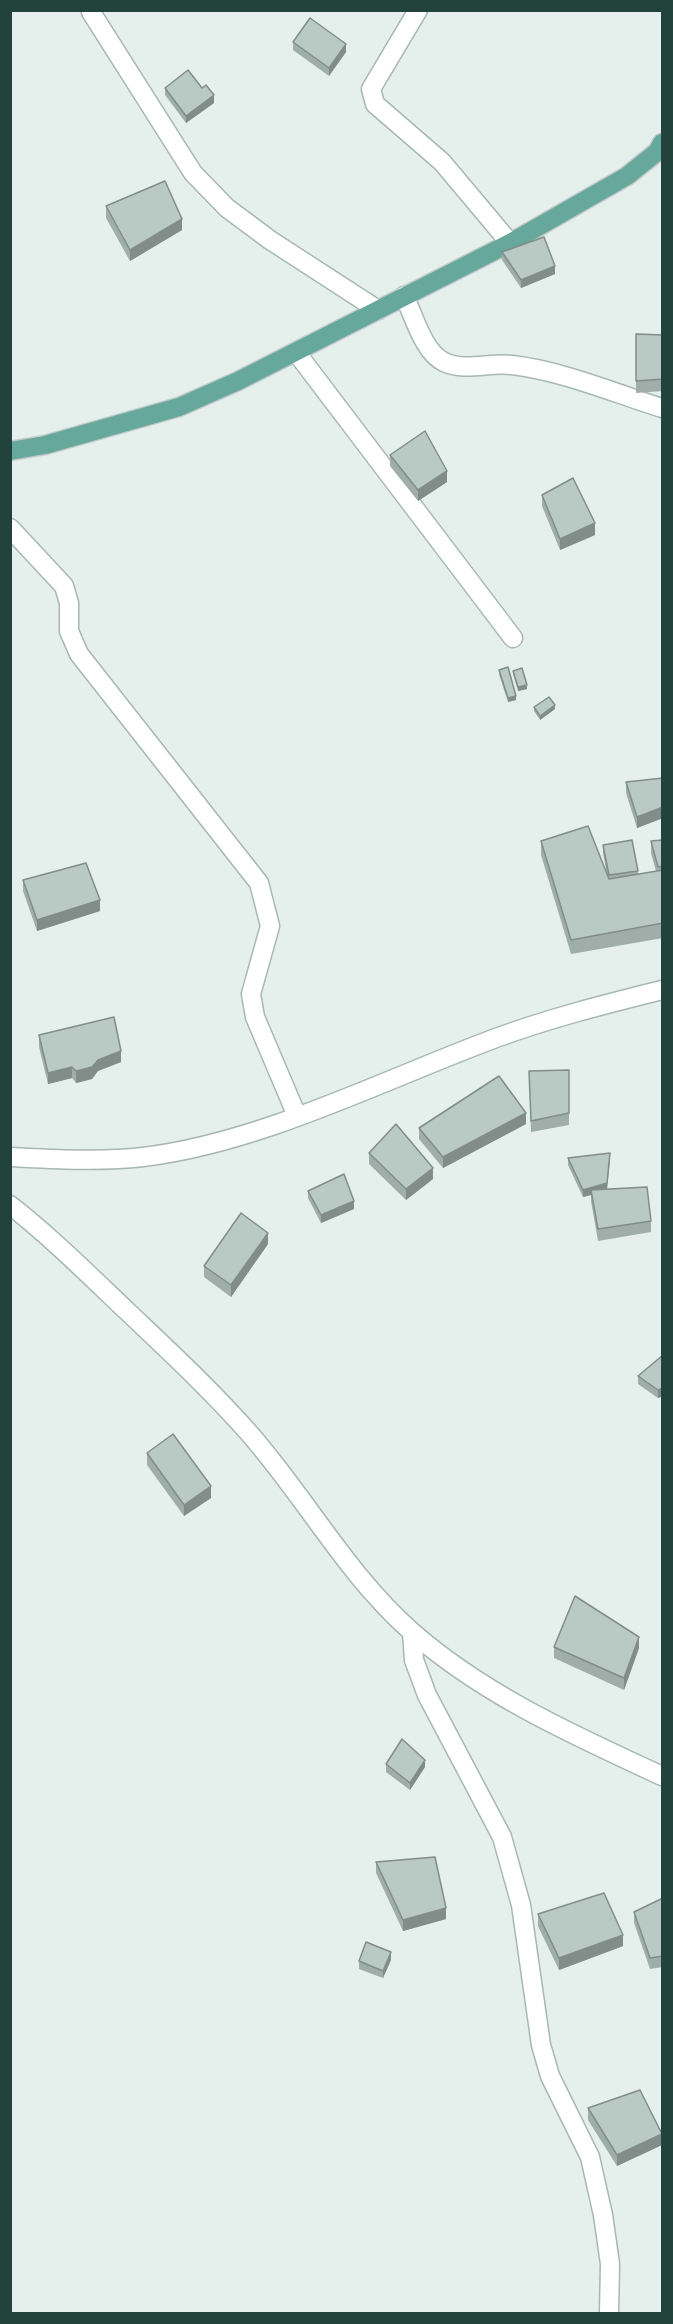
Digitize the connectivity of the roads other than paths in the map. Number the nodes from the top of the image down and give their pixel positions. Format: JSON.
{"nodes":[{"id":1,"x":418,"y":10,"type":"edge"},
{"id":2,"x":91,"y":12,"type":"dead end"},
{"id":3,"x":663,"y":143,"type":"edge"},
{"id":4,"x":510,"y":243,"type":"junction"},
{"id":5,"x":404,"y":296,"type":"junction"},
{"id":6,"x":378,"y":310,"type":"junction"},
{"id":7,"x":296,"y":351,"type":"junction"},
{"id":8,"x":663,"y":408,"type":"edge"},
{"id":9,"x":10,"y":451,"type":"edge"},
{"id":10,"x":10,"y":528,"type":"edge"},
{"id":11,"x":513,"y":638,"type":"dead end"},
{"id":12,"x":663,"y":990,"type":"edge"},
{"id":13,"x":297,"y":1116,"type":"junction"},
{"id":14,"x":10,"y":1157,"type":"edge"},
{"id":15,"x":10,"y":1205,"type":"edge"},
{"id":16,"x":412,"y":1632,"type":"junction"},
{"id":17,"x":663,"y":1776,"type":"edge"},
{"id":18,"x":609,"y":2313,"type":"edge"}],
"edges":[{"from":1,"to":4,"type":"street"},
{"from":2,"to":6,"type":"street"},
{"from":3,"to":4,"type":"main road"},
{"from":4,"to":5,"type":"main road"},
{"from":5,"to":6,"type":"main road"},
{"from":5,"to":8,"type":"street"},
{"from":6,"to":7,"type":"main road"},
{"from":7,"to":9,"type":"main road"},
{"from":7,"to":11,"type":"street"},
{"from":10,"to":13,"type":"street"},
{"from":12,"to":13,"type":"street"},
{"from":13,"to":14,"type":"street"},
{"from":15,"to":16,"type":"street"},
{"from":16,"to":17,"type":"street"},
{"from":16,"to":18,"type":"street"}]}
